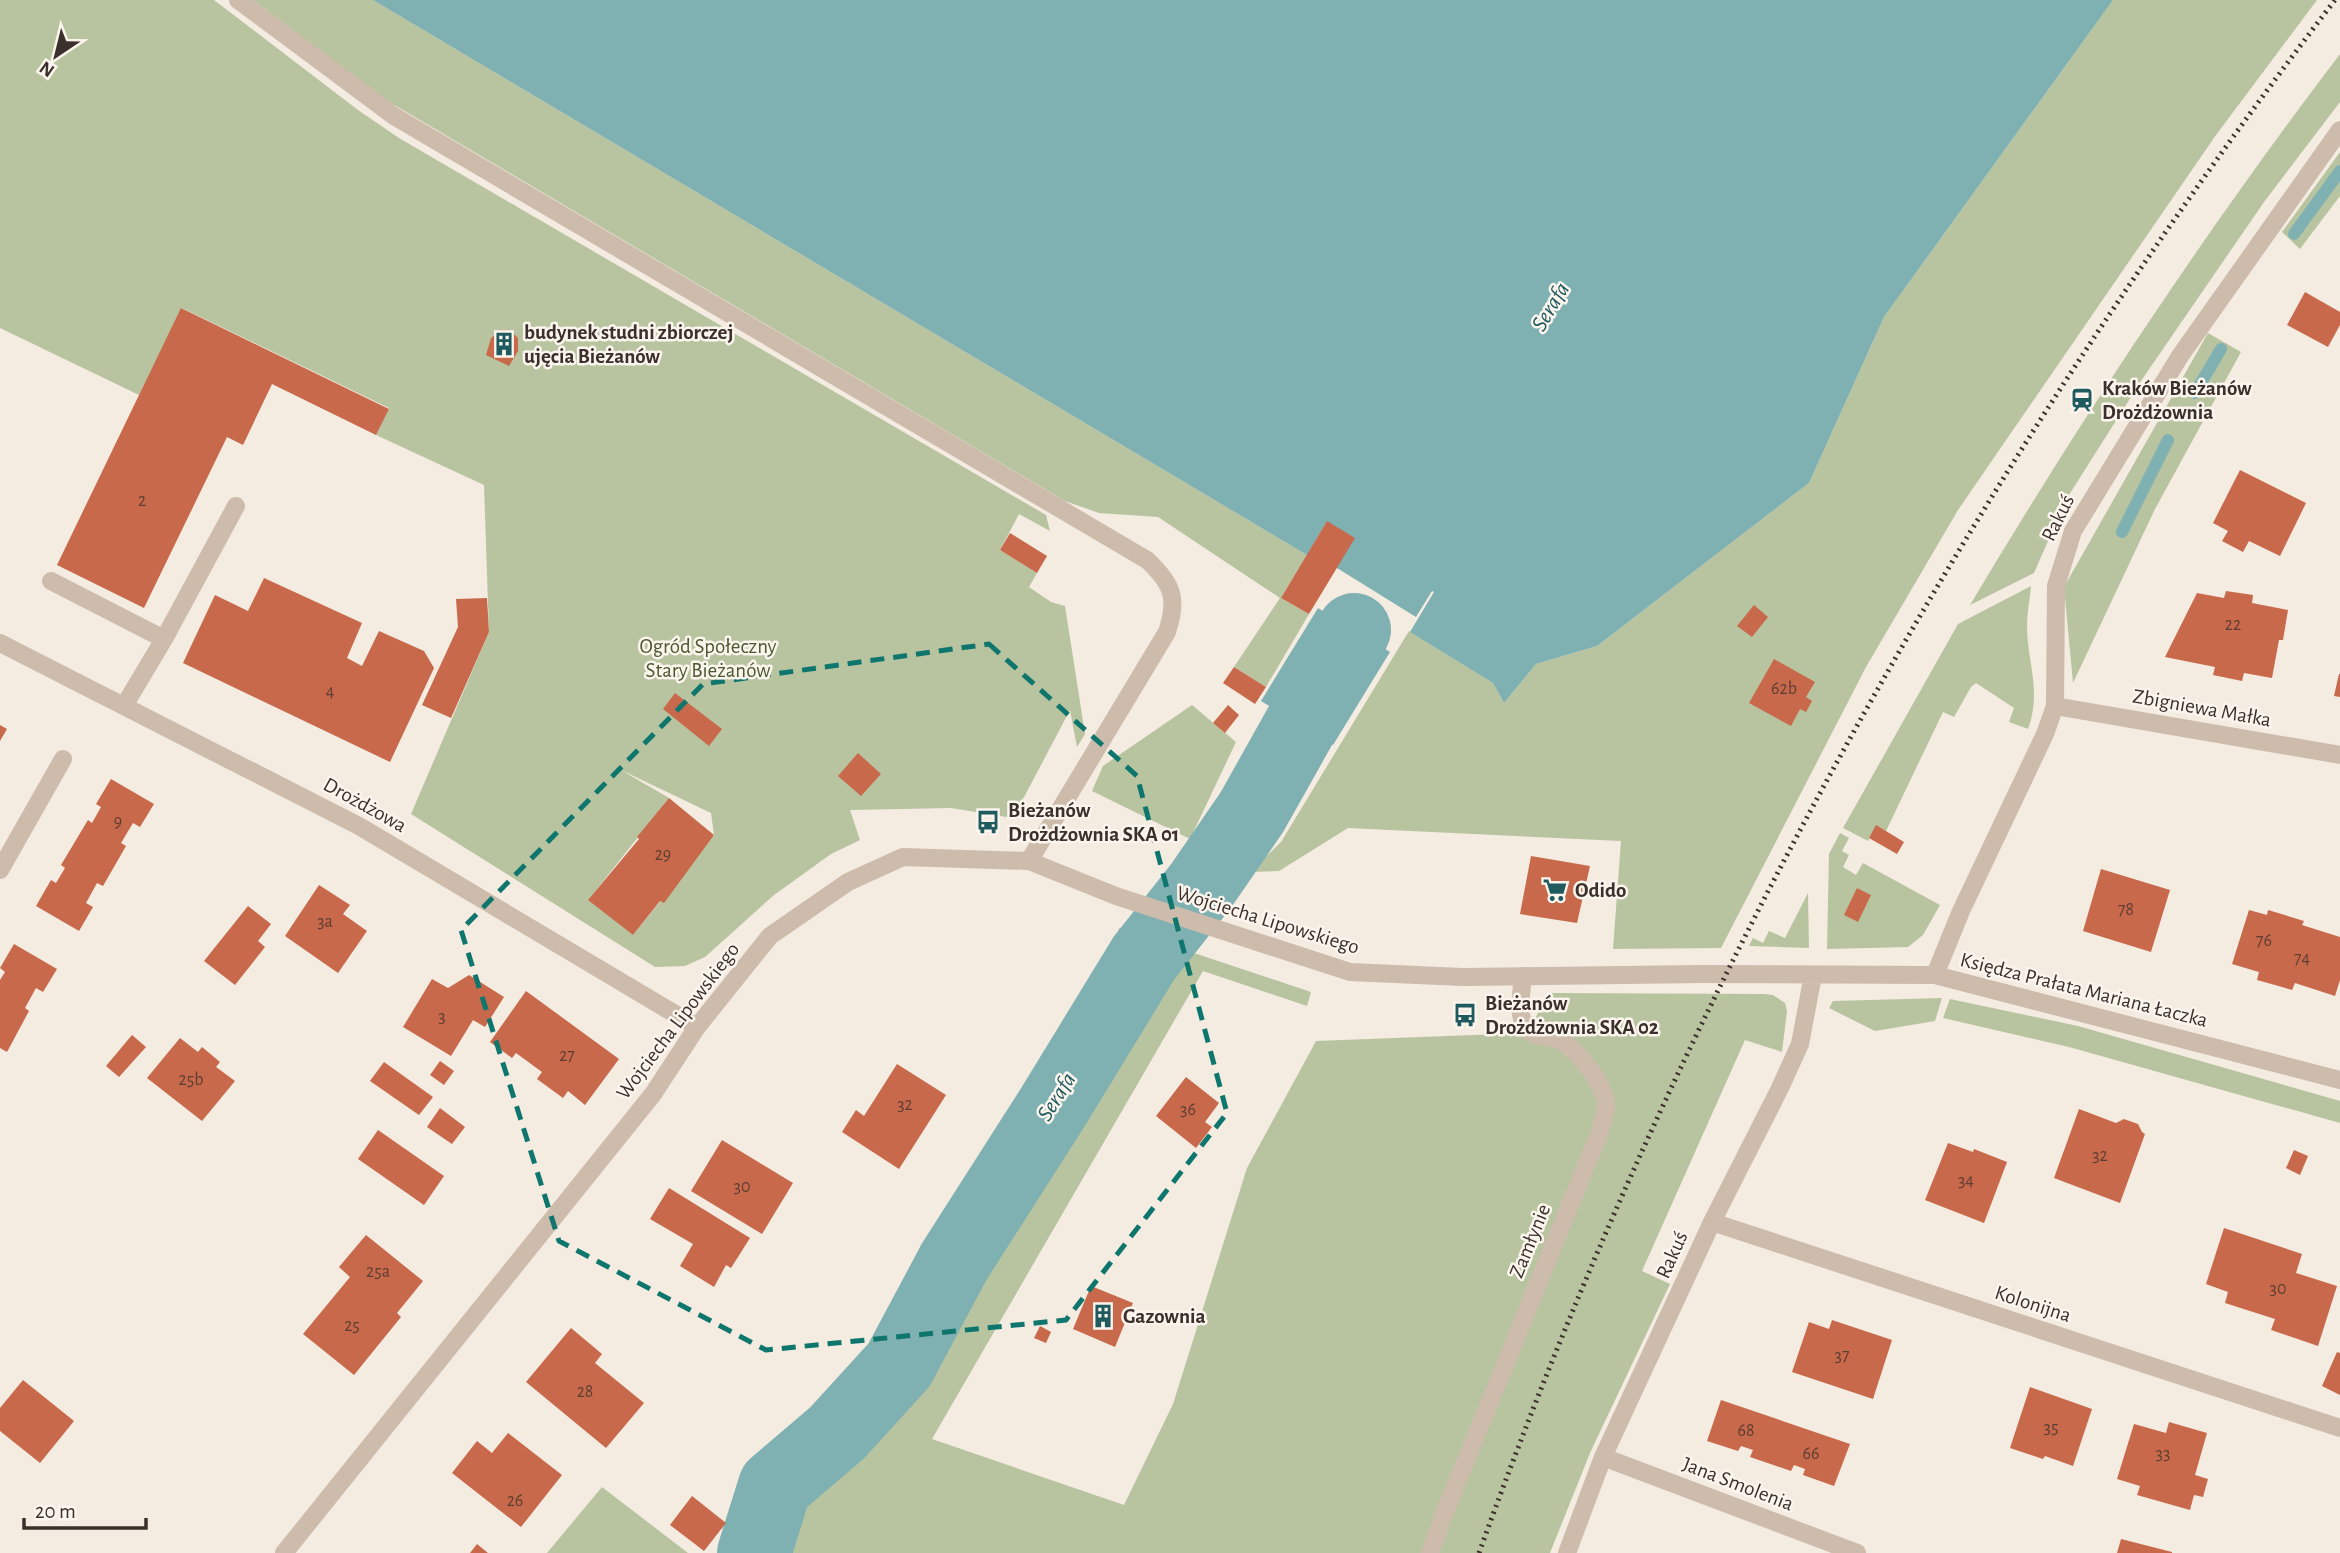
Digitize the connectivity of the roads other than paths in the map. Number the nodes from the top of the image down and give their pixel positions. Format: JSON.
{"nodes":[{"id":1,"x":238,"y":0,"type":"edge"},
{"id":2,"x":2340,"y":130,"type":"edge"},
{"id":3,"x":236,"y":506,"type":"dead end"},
{"id":4,"x":51,"y":581,"type":"dead end"},
{"id":5,"x":164,"y":639,"type":"junction"},
{"id":6,"x":0,"y":643,"type":"edge"},
{"id":7,"x":124,"y":706,"type":"junction"},
{"id":8,"x":2055,"y":706,"type":"junction"},
{"id":9,"x":2340,"y":755,"type":"edge"},
{"id":10,"x":63,"y":758,"type":"dead end"},
{"id":11,"x":1029,"y":861,"type":"junction"},
{"id":12,"x":0,"y":870,"type":"edge"},
{"id":13,"x":1813,"y":975,"type":"junction"},
{"id":14,"x":1935,"y":975,"type":"junction"},
{"id":15,"x":1523,"y":976,"type":"junction"},
{"id":16,"x":697,"y":1027,"type":"junction"},
{"id":17,"x":2340,"y":1080,"type":"edge"},
{"id":18,"x":1712,"y":1222,"type":"junction"},
{"id":19,"x":2340,"y":1428,"type":"edge"},
{"id":20,"x":1603,"y":1457,"type":"junction"},
{"id":21,"x":285,"y":1553,"type":"edge"},
{"id":22,"x":1430,"y":1553,"type":"edge"},
{"id":23,"x":1567,"y":1553,"type":"edge"},
{"id":24,"x":1857,"y":1553,"type":"edge"}],
"edges":[{"from":1,"to":11,"type":"street"},
{"from":2,"to":8,"type":"street","name":"Rakuś"},
{"from":3,"to":5,"type":"street"},
{"from":4,"to":5,"type":"street"},
{"from":5,"to":7,"type":"street"},
{"from":6,"to":7,"type":"street","name":"Drożdżowa"},
{"from":7,"to":16,"type":"street","name":"Drożdżowa"},
{"from":8,"to":9,"type":"street","name":"Zbigniewa Małka"},
{"from":8,"to":14,"type":"street","name":"Rakuś"},
{"from":10,"to":12,"type":"street"},
{"from":11,"to":15,"type":"street","name":"Wojciecha Lipowskiego"},
{"from":11,"to":16,"type":"street","name":"Wojciecha Lipowskiego"},
{"from":13,"to":14,"type":"street","name":"Księdza Prałata Mariana Łaczka"},
{"from":13,"to":15,"type":"street","name":"Wojciecha Lipowskiego"},
{"from":13,"to":18,"type":"street","name":"Rakuś"},
{"from":14,"to":17,"type":"street","name":"Księdza Prałata Mariana Łaczka"},
{"from":15,"to":22,"type":"street","name":"Zamłynie"},
{"from":16,"to":21,"type":"street","name":"Wojciecha Lipowskiego"},
{"from":18,"to":19,"type":"street","name":"Kolonijna"},
{"from":18,"to":20,"type":"street","name":"Rakuś"},
{"from":20,"to":23,"type":"street","name":"Rakuś"},
{"from":20,"to":24,"type":"street","name":"Jana Smolenia"}]}
